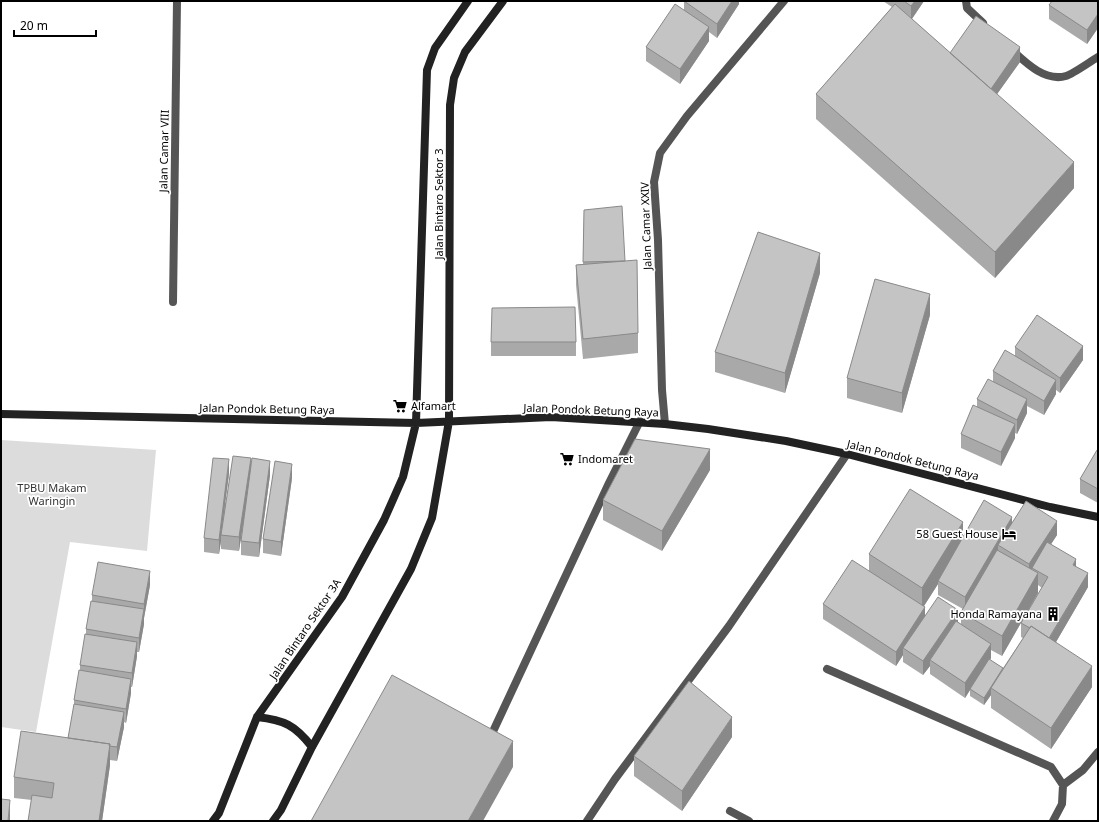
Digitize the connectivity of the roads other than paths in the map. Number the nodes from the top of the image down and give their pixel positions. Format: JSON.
{"nodes":[{"id":1,"x":177,"y":1,"type":"edge"},
{"id":2,"x":184,"y":1,"type":"edge"},
{"id":3,"x":468,"y":1,"type":"edge"},
{"id":4,"x":503,"y":1,"type":"edge"},
{"id":5,"x":784,"y":1,"type":"edge"},
{"id":6,"x":966,"y":1,"type":"edge"},
{"id":7,"x":178,"y":10,"type":"junction"},
{"id":8,"x":990,"y":30,"type":"edge"},
{"id":9,"x":1007,"y":45,"type":"edge"},
{"id":10,"x":1098,"y":57,"type":"edge"},
{"id":11,"x":173,"y":302,"type":"dead end"},
{"id":12,"x":1,"y":414,"type":"edge"},
{"id":13,"x":449,"y":421,"type":"junction"},
{"id":14,"x":640,"y":422,"type":"junction"},
{"id":15,"x":416,"y":423,"type":"junction"},
{"id":16,"x":665,"y":424,"type":"junction"},
{"id":17,"x":847,"y":454,"type":"junction"},
{"id":18,"x":1098,"y":517,"type":"edge"},
{"id":19,"x":827,"y":669,"type":"dead end"},
{"id":20,"x":257,"y":717,"type":"junction"},
{"id":21,"x":312,"y":747,"type":"junction"},
{"id":22,"x":486,"y":748,"type":"edge"},
{"id":23,"x":1098,"y":752,"type":"edge"},
{"id":24,"x":1063,"y":785,"type":"junction"},
{"id":25,"x":730,"y":811,"type":"dead end"},
{"id":26,"x":213,"y":821,"type":"edge"},
{"id":27,"x":273,"y":821,"type":"edge"},
{"id":28,"x":587,"y":821,"type":"edge"},
{"id":29,"x":749,"y":821,"type":"edge"},
{"id":30,"x":1053,"y":821,"type":"edge"}],
"edges":[{"from":1,"to":7,"type":"street","name":"Jalan Camar VIII"},
{"from":2,"to":7,"type":"street"},
{"from":3,"to":15,"type":"main road","name":"Jalan Bintaro Sektor 3"},
{"from":4,"to":13,"type":"main road","name":"Jalan Bintaro Sektor 3"},
{"from":5,"to":16,"type":"street","name":"Jalan Camar XXIV"},
{"from":6,"to":8,"type":"street"},
{"from":7,"to":11,"type":"street","name":"Jalan Camar VIII"},
{"from":9,"to":10,"type":"street"},
{"from":12,"to":15,"type":"main road","name":"Jalan Pondok Betung Raya"},
{"from":13,"to":14,"type":"main road","name":"Jalan Pondok Betung Raya"},
{"from":13,"to":15,"type":"main road","name":"Jalan Pondok Betung Raya"},
{"from":13,"to":21,"type":"main road"},
{"from":14,"to":16,"type":"main road","name":"Jalan Pondok Betung Raya"},
{"from":14,"to":22,"type":"street"},
{"from":15,"to":20,"type":"main road","name":"Jalan Bintaro Sektor 3A"},
{"from":16,"to":17,"type":"main road","name":"Jalan Pondok Betung Raya"},
{"from":17,"to":18,"type":"main road","name":"Jalan Pondok Betung Raya"},
{"from":17,"to":28,"type":"street"},
{"from":19,"to":24,"type":"street"},
{"from":20,"to":21,"type":"main road"},
{"from":20,"to":26,"type":"main road","name":"Jalan Bintaro Sektor 3A"},
{"from":21,"to":27,"type":"main road"},
{"from":23,"to":24,"type":"street"},
{"from":24,"to":30,"type":"street"},
{"from":25,"to":29,"type":"street"}]}
